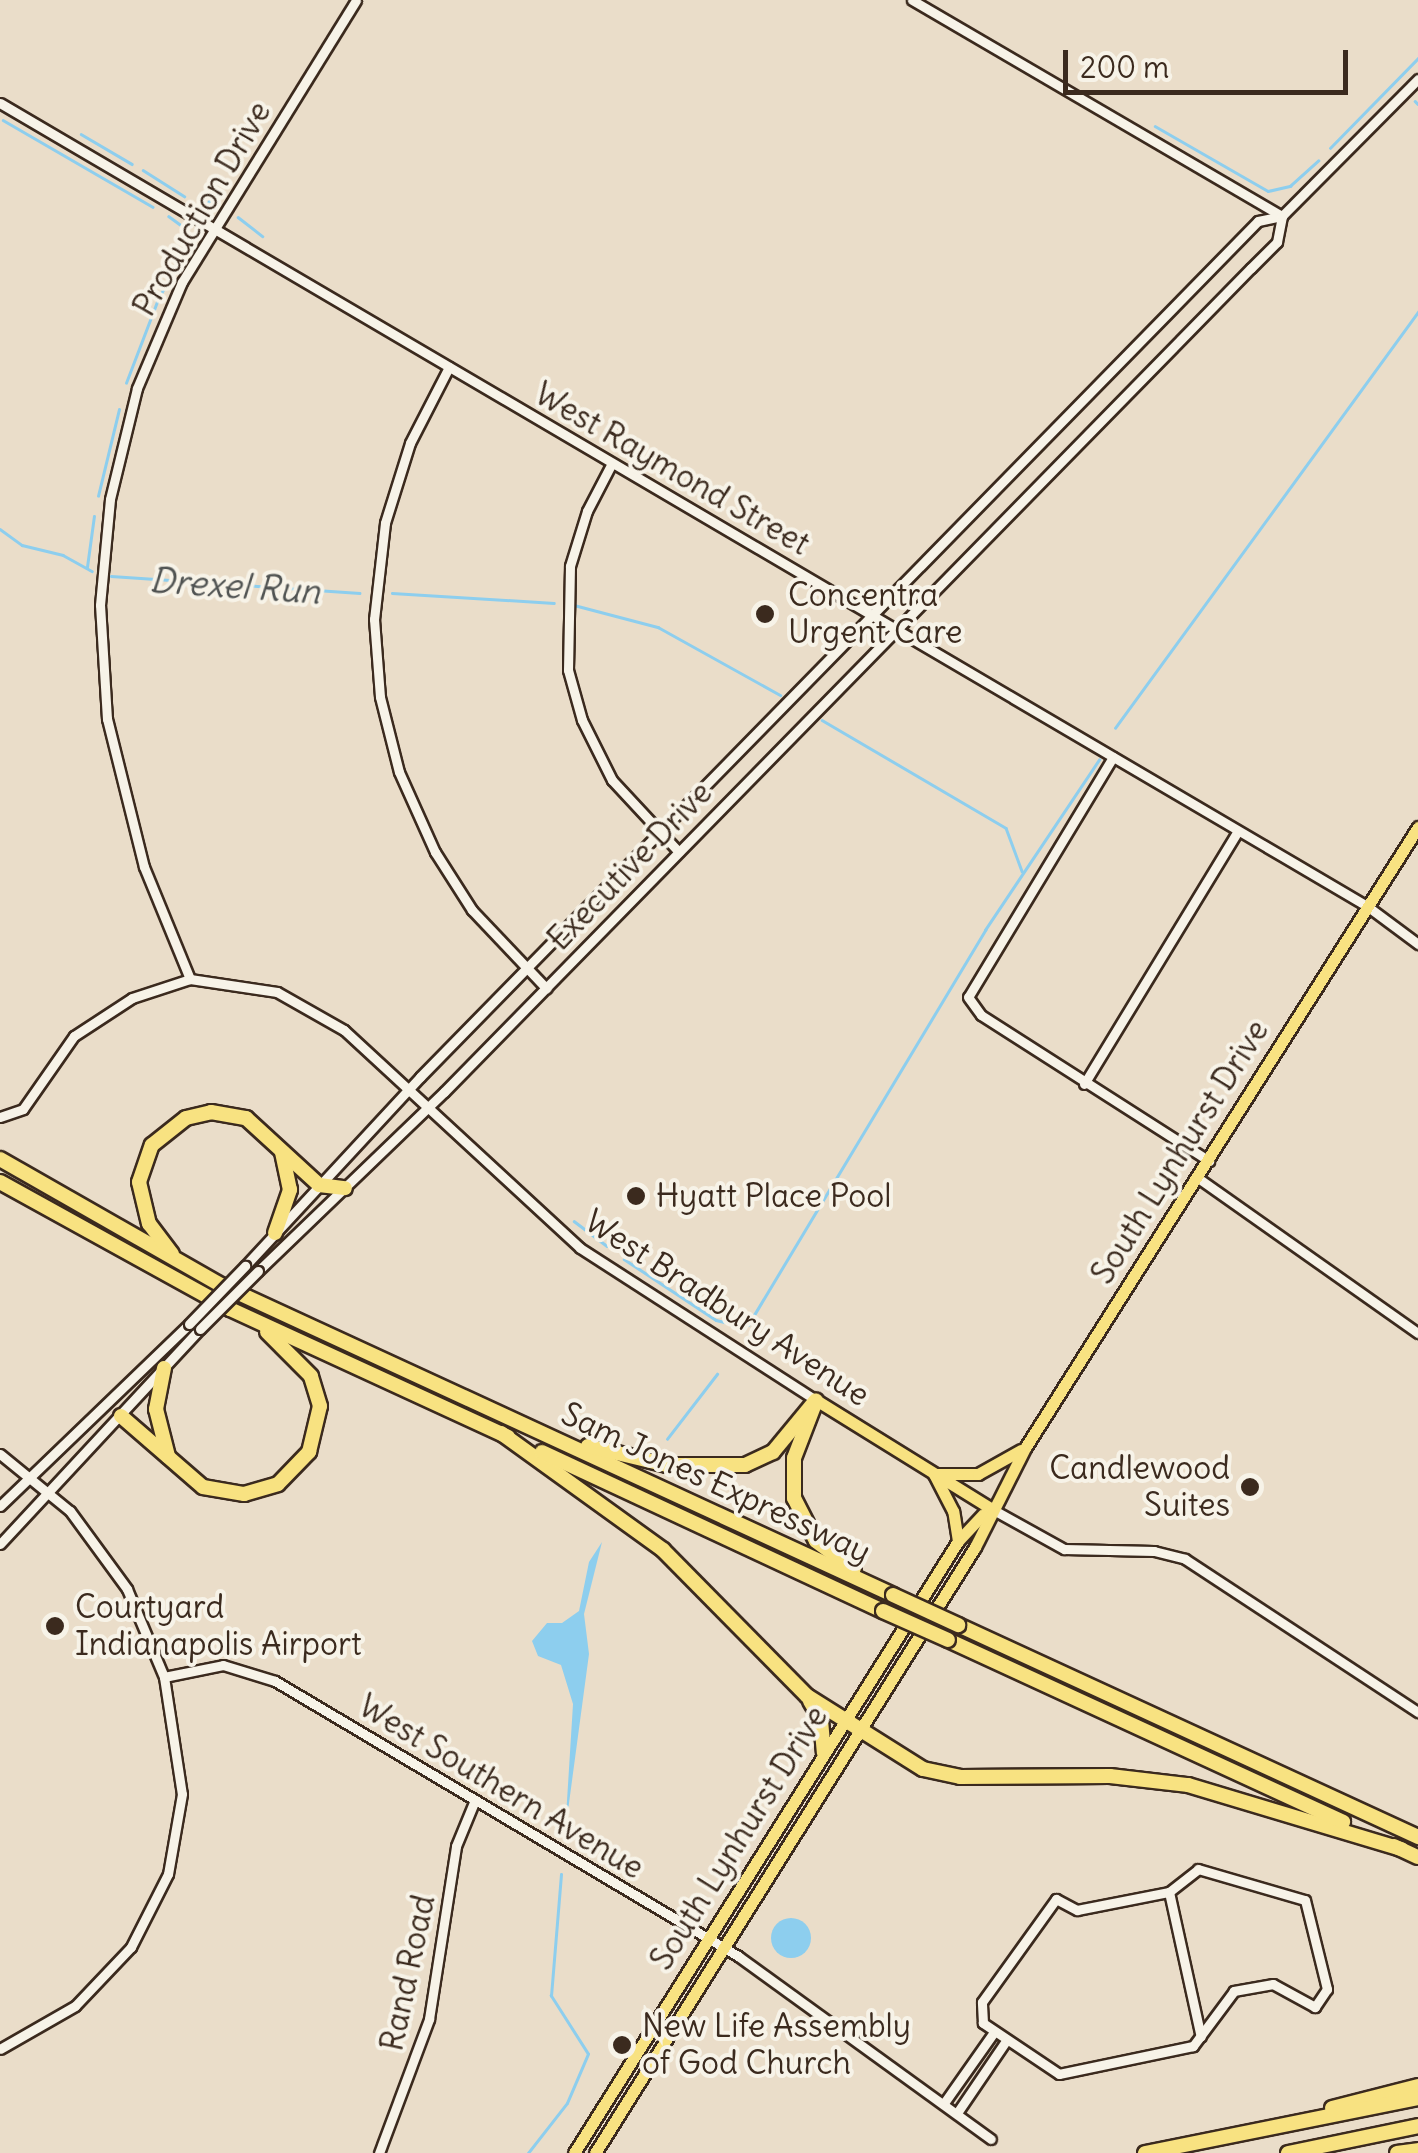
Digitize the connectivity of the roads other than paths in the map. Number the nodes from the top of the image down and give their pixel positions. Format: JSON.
{"nodes":[{"id":1,"x":356,"y":0,"type":"edge"},
{"id":2,"x":912,"y":0,"type":"edge"},
{"id":3,"x":1418,"y":79,"type":"edge"},
{"id":4,"x":0,"y":103,"type":"edge"},
{"id":5,"x":1282,"y":216,"type":"junction"},
{"id":6,"x":213,"y":228,"type":"junction"},
{"id":7,"x":450,"y":367,"type":"junction"},
{"id":8,"x":612,"y":463,"type":"junction"},
{"id":9,"x":872,"y":615,"type":"junction"},
{"id":10,"x":897,"y":630,"type":"junction"},
{"id":11,"x":1113,"y":757,"type":"junction"},
{"id":12,"x":1418,"y":827,"type":"edge"},
{"id":13,"x":1238,"y":831,"type":"junction"},
{"id":14,"x":658,"y":833,"type":"junction"},
{"id":15,"x":679,"y":852,"type":"junction"},
{"id":16,"x":1366,"y":906,"type":"junction"},
{"id":17,"x":1418,"y":944,"type":"edge"},
{"id":18,"x":526,"y":968,"type":"junction"},
{"id":19,"x":190,"y":979,"type":"junction"},
{"id":20,"x":546,"y":988,"type":"junction"},
{"id":21,"x":1084,"y":1084,"type":"junction"},
{"id":22,"x":407,"y":1090,"type":"junction"},
{"id":23,"x":426,"y":1110,"type":"junction"},
{"id":24,"x":5,"y":1117,"type":"edge"},
{"id":25,"x":277,"y":1144,"type":"junction"},
{"id":26,"x":3,"y":1161,"type":"edge"},
{"id":27,"x":1209,"y":1161,"type":"junction"},
{"id":28,"x":1198,"y":1178,"type":"junction"},
{"id":29,"x":0,"y":1182,"type":"edge"},
{"id":30,"x":319,"y":1185,"type":"junction"},
{"id":31,"x":345,"y":1188,"type":"junction"},
{"id":32,"x":276,"y":1234,"type":"junction"},
{"id":33,"x":180,"y":1262,"type":"junction"},
{"id":34,"x":250,"y":1319,"type":"junction"},
{"id":35,"x":1418,"y":1333,"type":"edge"},
{"id":36,"x":164,"y":1368,"type":"junction"},
{"id":37,"x":816,"y":1400,"type":"junction"},
{"id":38,"x":104,"y":1406,"type":"junction"},
{"id":39,"x":121,"y":1416,"type":"junction"},
{"id":40,"x":531,"y":1428,"type":"junction"},
{"id":41,"x":501,"y":1434,"type":"junction"},
{"id":42,"x":1025,"y":1448,"type":"junction"},
{"id":43,"x":0,"y":1454,"type":"edge"},
{"id":44,"x":176,"y":1470,"type":"junction"},
{"id":45,"x":934,"y":1474,"type":"junction"},
{"id":46,"x":32,"y":1475,"type":"junction"},
{"id":47,"x":51,"y":1492,"type":"junction"},
{"id":48,"x":0,"y":1506,"type":"edge"},
{"id":49,"x":990,"y":1508,"type":"junction"},
{"id":50,"x":958,"y":1541,"type":"junction"},
{"id":51,"x":0,"y":1544,"type":"edge"},
{"id":52,"x":893,"y":1595,"type":"junction"},
{"id":53,"x":164,"y":1678,"type":"junction"},
{"id":54,"x":807,"y":1696,"type":"junction"},
{"id":55,"x":1418,"y":1712,"type":"edge"},
{"id":56,"x":847,"y":1718,"type":"junction"},
{"id":57,"x":862,"y":1728,"type":"junction"},
{"id":58,"x":824,"y":1753,"type":"junction"},
{"id":59,"x":475,"y":1800,"type":"junction"},
{"id":60,"x":1418,"y":1834,"type":"edge"},
{"id":61,"x":1402,"y":1850,"type":"junction"},
{"id":62,"x":1418,"y":1857,"type":"edge"},
{"id":63,"x":1169,"y":1892,"type":"junction"},
{"id":64,"x":708,"y":1938,"type":"junction"},
{"id":65,"x":724,"y":1948,"type":"junction"},
{"id":66,"x":994,"y":2032,"type":"junction"},
{"id":67,"x":1201,"y":2037,"type":"junction"},
{"id":68,"x":1006,"y":2041,"type":"junction"},
{"id":69,"x":0,"y":2049,"type":"edge"},
{"id":70,"x":1418,"y":2086,"type":"edge"},
{"id":71,"x":1418,"y":2098,"type":"edge"},
{"id":72,"x":944,"y":2102,"type":"junction"},
{"id":73,"x":957,"y":2113,"type":"junction"},
{"id":74,"x":1288,"y":2124,"type":"junction"},
{"id":75,"x":1418,"y":2126,"type":"edge"},
{"id":76,"x":992,"y":2139,"type":"dead end"},
{"id":77,"x":1418,"y":2150,"type":"edge"},
{"id":78,"x":379,"y":2153,"type":"edge"},
{"id":79,"x":574,"y":2153,"type":"edge"},
{"id":80,"x":594,"y":2153,"type":"edge"},
{"id":81,"x":1145,"y":2153,"type":"edge"},
{"id":82,"x":1288,"y":2153,"type":"edge"},
{"id":83,"x":1397,"y":2153,"type":"edge"}],
"edges":[{"from":1,"to":6,"type":"street","name":"Production Drive"},
{"from":2,"to":5,"type":"street"},
{"from":3,"to":5,"type":"street","name":"Executive Drive"},
{"from":4,"to":6,"type":"street","name":"West Raymond Street"},
{"from":5,"to":9,"type":"street","name":"Executive Drive"},
{"from":5,"to":10,"type":"street","name":"Executive Drive"},
{"from":6,"to":7,"type":"street","name":"West Raymond Street"},
{"from":6,"to":19,"type":"street","name":"Production Drive"},
{"from":7,"to":8,"type":"street","name":"West Raymond Street"},
{"from":7,"to":18,"type":"street"},
{"from":8,"to":9,"type":"street","name":"West Raymond Street"},
{"from":8,"to":14,"type":"street"},
{"from":9,"to":10,"type":"street","name":"West Raymond Street"},
{"from":9,"to":14,"type":"street","name":"Executive Drive"},
{"from":10,"to":11,"type":"street","name":"West Raymond Street"},
{"from":10,"to":15,"type":"street","name":"Executive Drive"},
{"from":11,"to":13,"type":"street","name":"West Raymond Street"},
{"from":11,"to":21,"type":"street"},
{"from":12,"to":16,"type":"main road","name":"South Lynhurst Drive"},
{"from":13,"to":16,"type":"street","name":"West Raymond Street"},
{"from":13,"to":21,"type":"street"},
{"from":14,"to":15,"type":"street"},
{"from":14,"to":18,"type":"street","name":"Executive Drive"},
{"from":15,"to":20,"type":"street","name":"Executive Drive"},
{"from":16,"to":17,"type":"street","name":"West Raymond Street"},
{"from":16,"to":27,"type":"main road","name":"South Lynhurst Drive"},
{"from":18,"to":20,"type":"street"},
{"from":18,"to":22,"type":"street","name":"Executive Drive"},
{"from":19,"to":22,"type":"street","name":"West Bradbury Avenue"},
{"from":19,"to":24,"type":"street"},
{"from":20,"to":23,"type":"street","name":"Executive Drive"},
{"from":21,"to":27,"type":"street"},
{"from":22,"to":23,"type":"street","name":"West Bradbury Avenue"},
{"from":22,"to":30,"type":"street","name":"Executive Drive"},
{"from":23,"to":31,"type":"street","name":"Executive Drive"},
{"from":23,"to":37,"type":"street","name":"West Bradbury Avenue"},
{"from":25,"to":30,"type":"highway"},
{"from":25,"to":32,"type":"highway"},
{"from":25,"to":33,"type":"highway"},
{"from":26,"to":33,"type":"highway","name":"Sam Jones Expressway"},
{"from":27,"to":28,"type":"main road","name":"South Lynhurst Drive"},
{"from":28,"to":35,"type":"street"},
{"from":28,"to":42,"type":"main road","name":"South Lynhurst Drive"},
{"from":29,"to":34,"type":"highway","name":"Sam Jones Expressway"},
{"from":30,"to":31,"type":"highway"},
{"from":30,"to":32,"type":"street","name":"Executive Drive"},
{"from":31,"to":36,"type":"street","name":"Executive Drive","bridge":true},
{"from":32,"to":38,"type":"street","name":"Executive Drive","bridge":true},
{"from":33,"to":40,"type":"highway","name":"Sam Jones Expressway"},
{"from":34,"to":41,"type":"highway","name":"Sam Jones Expressway"},
{"from":34,"to":44,"type":"highway"},
{"from":36,"to":39,"type":"street","name":"Executive Drive"},
{"from":36,"to":44,"type":"highway"},
{"from":37,"to":40,"type":"highway"},
{"from":37,"to":45,"type":"main road","name":"West Bradbury Avenue"},
{"from":37,"to":52,"type":"highway"},
{"from":38,"to":39,"type":"street"},
{"from":38,"to":46,"type":"street","name":"Executive Drive"},
{"from":39,"to":44,"type":"highway"},
{"from":39,"to":47,"type":"street","name":"Executive Drive"},
{"from":40,"to":52,"type":"highway","name":"Sam Jones Expressway"},
{"from":41,"to":54,"type":"highway"},
{"from":41,"to":61,"type":"highway","name":"Sam Jones Expressway","bridge":true},
{"from":42,"to":45,"type":"main road"},
{"from":42,"to":49,"type":"main road","name":"South Lynhurst Drive"},
{"from":43,"to":46,"type":"street"},
{"from":45,"to":49,"type":"main road","name":"West Bradbury Avenue"},
{"from":45,"to":50,"type":"main road"},
{"from":46,"to":47,"type":"street"},
{"from":46,"to":48,"type":"street","name":"Executive Drive"},
{"from":47,"to":51,"type":"street","name":"Executive Drive"},
{"from":47,"to":53,"type":"street"},
{"from":49,"to":50,"type":"main road","name":"South Lynhurst Drive"},
{"from":49,"to":55,"type":"street"},
{"from":49,"to":57,"type":"main road","name":"South Lynhurst Drive"},
{"from":50,"to":56,"type":"main road","name":"South Lynhurst Drive"},
{"from":52,"to":60,"type":"highway","name":"Sam Jones Expressway","bridge":true},
{"from":53,"to":59,"type":"street","name":"West Southern Avenue"},
{"from":53,"to":69,"type":"street"},
{"from":54,"to":56,"type":"highway"},
{"from":54,"to":58,"type":"highway"},
{"from":56,"to":57,"type":"highway"},
{"from":56,"to":58,"type":"main road","name":"South Lynhurst Drive"},
{"from":57,"to":61,"type":"highway"},
{"from":57,"to":65,"type":"main road","name":"South Lynhurst Drive"},
{"from":58,"to":64,"type":"main road","name":"South Lynhurst Drive"},
{"from":59,"to":64,"type":"street","name":"West Southern Avenue"},
{"from":59,"to":78,"type":"street","name":"Rand Road"},
{"from":61,"to":62,"type":"highway","name":"Sam Jones Expressway"},
{"from":63,"to":66,"type":"street"},
{"from":63,"to":67,"type":"street"},
{"from":63,"to":67,"type":"street"},
{"from":64,"to":65,"type":"street","name":"West Southern Avenue"},
{"from":64,"to":79,"type":"main road","name":"South Lynhurst Drive"},
{"from":65,"to":72,"type":"street","name":"West Southern Avenue"},
{"from":65,"to":80,"type":"main road","name":"South Lynhurst Drive"},
{"from":66,"to":68,"type":"street"},
{"from":66,"to":72,"type":"street"},
{"from":67,"to":68,"type":"street"},
{"from":68,"to":73,"type":"street"},
{"from":70,"to":74,"type":"highway"},
{"from":71,"to":74,"type":"highway"},
{"from":72,"to":73,"type":"street","name":"West Southern Avenue"},
{"from":73,"to":76,"type":"street","name":"West Southern Avenue"},
{"from":74,"to":81,"type":"highway"},
{"from":75,"to":82,"type":"highway"},
{"from":77,"to":83,"type":"highway"}]}
